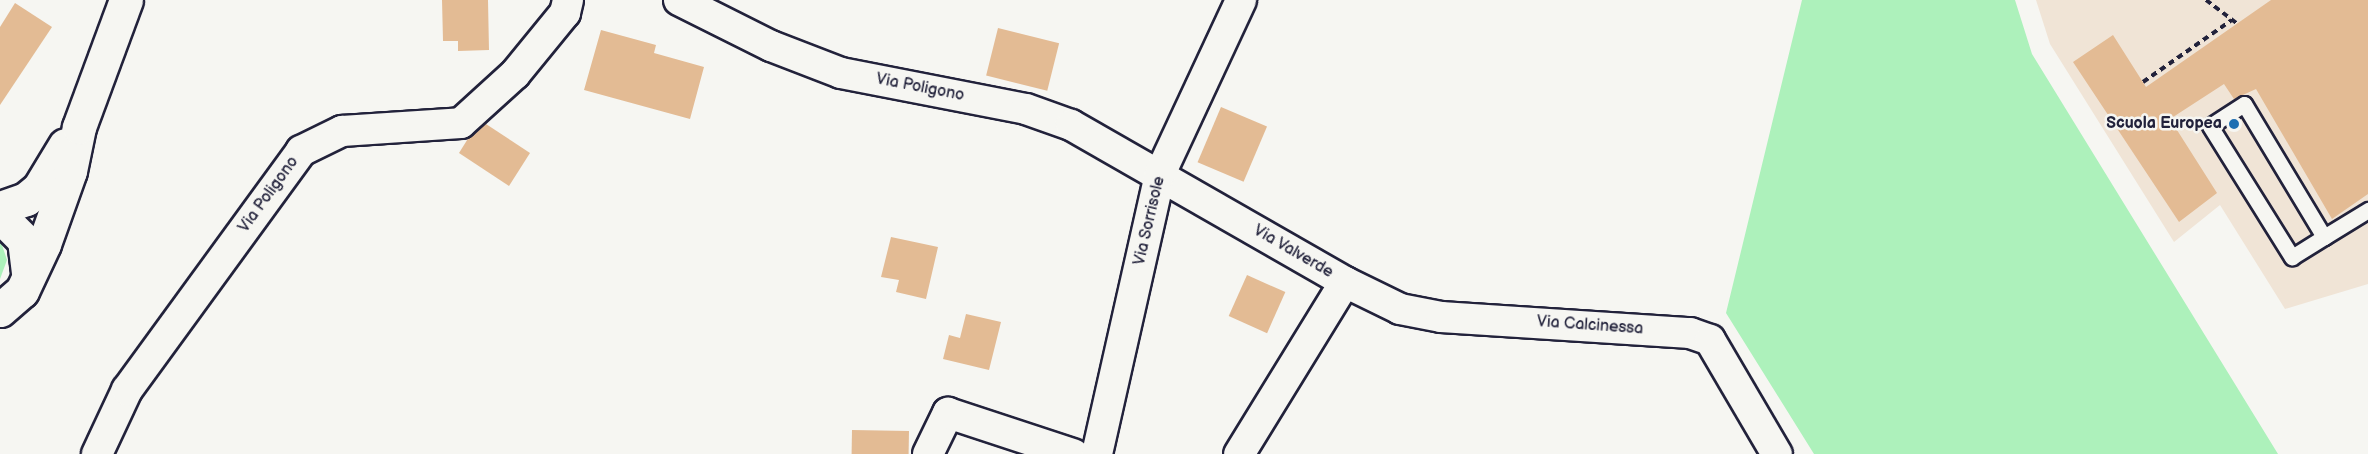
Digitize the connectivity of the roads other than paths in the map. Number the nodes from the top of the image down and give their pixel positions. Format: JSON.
{"nodes":[{"id":1,"x":126,"y":0,"type":"edge"},
{"id":2,"x":568,"y":0,"type":"edge"},
{"id":3,"x":679,"y":0,"type":"edge"},
{"id":4,"x":1241,"y":0,"type":"edge"},
{"id":5,"x":79,"y":127,"type":"junction"},
{"id":6,"x":1160,"y":174,"type":"junction"},
{"id":7,"x":0,"y":208,"type":"edge"},
{"id":8,"x":2368,"y":210,"type":"edge"},
{"id":9,"x":0,"y":216,"type":"edge"},
{"id":10,"x":2324,"y":237,"type":"junction"},
{"id":11,"x":28,"y":274,"type":"junction"},
{"id":12,"x":1345,"y":282,"type":"junction"},
{"id":13,"x":0,"y":310,"type":"edge"},
{"id":14,"x":97,"y":454,"type":"edge"},
{"id":15,"x":928,"y":454,"type":"edge"},
{"id":16,"x":1073,"y":454,"type":"edge"},
{"id":17,"x":1097,"y":454,"type":"edge"},
{"id":18,"x":1239,"y":454,"type":"edge"},
{"id":19,"x":1777,"y":454,"type":"edge"}],
"edges":[{"from":1,"to":5,"type":"main road"},
{"from":2,"to":14,"type":"street","name":"Via Poligono"},
{"from":3,"to":6,"type":"street","name":"Via Poligono"},
{"from":4,"to":6,"type":"street","name":"Via Sorrisole"},
{"from":5,"to":7,"type":"main road"},
{"from":5,"to":11,"type":"main road"},
{"from":6,"to":12,"type":"street","name":"Via Valverde"},
{"from":6,"to":17,"type":"street","name":"Via Sorrisole"},
{"from":8,"to":10,"type":"lane"},
{"from":9,"to":11,"type":"main road"},
{"from":10,"to":10,"type":"lane"},
{"from":11,"to":13,"type":"main road"},
{"from":12,"to":18,"type":"street","name":"Via Valverde"},
{"from":12,"to":19,"type":"street","name":"Via Calcinessa"},
{"from":15,"to":16,"type":"street"}]}
